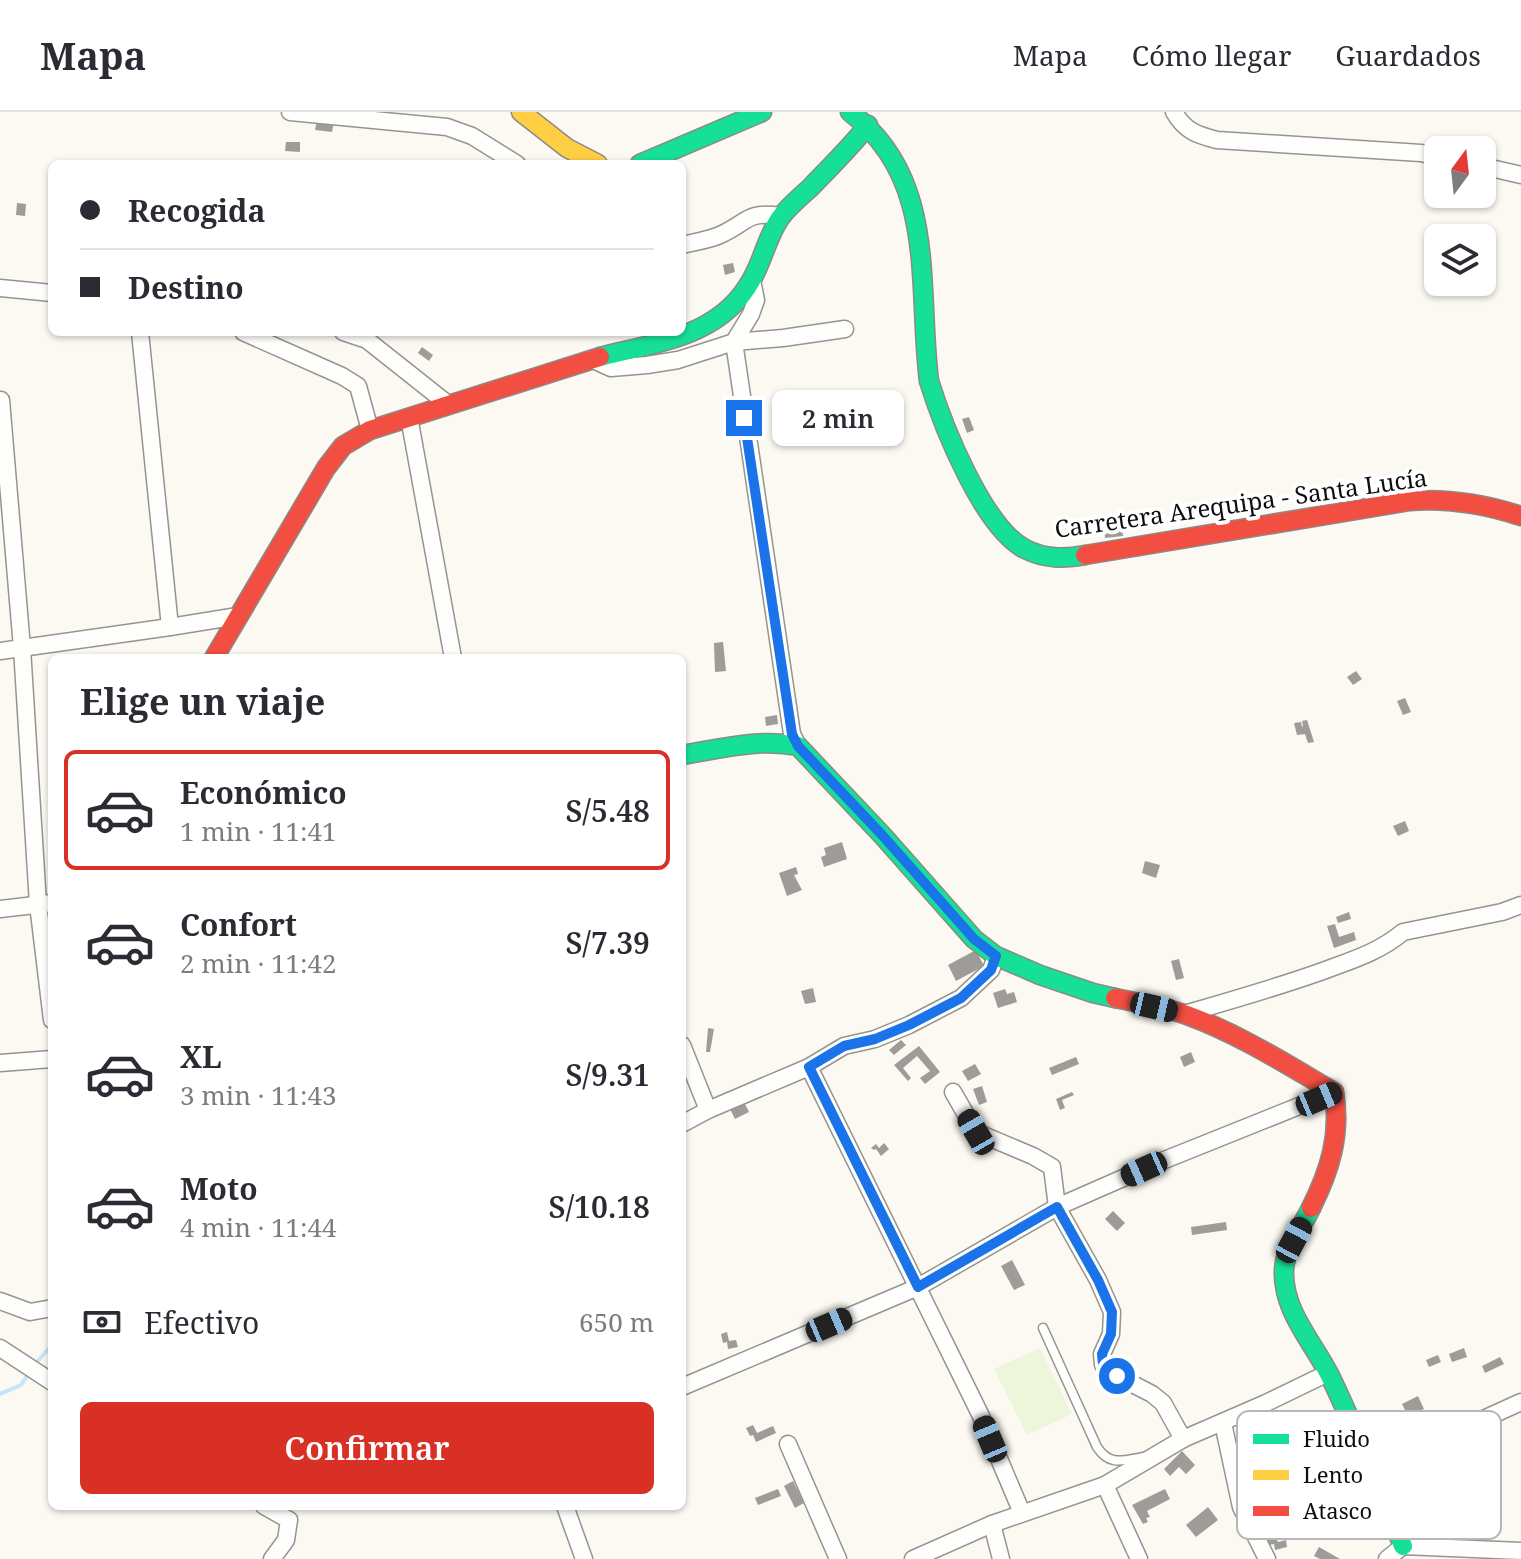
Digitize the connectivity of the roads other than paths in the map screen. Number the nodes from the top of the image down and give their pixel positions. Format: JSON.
{"nodes":[{"id":1,"x":290,"y":112,"type":"edge"},
{"id":2,"x":521,"y":112,"type":"edge"},
{"id":3,"x":762,"y":112,"type":"edge"},
{"id":4,"x":850,"y":112,"type":"edge"},
{"id":5,"x":1174,"y":112,"type":"edge"},
{"id":6,"x":868,"y":125,"type":"junction"},
{"id":7,"x":1424,"y":154,"type":"edge"},
{"id":8,"x":511,"y":160,"type":"edge"},
{"id":9,"x":588,"y":160,"type":"edge"},
{"id":10,"x":649,"y":160,"type":"edge"},
{"id":11,"x":1496,"y":169,"type":"edge"},
{"id":12,"x":1521,"y":175,"type":"edge"},
{"id":13,"x":781,"y":216,"type":"junction"},
{"id":14,"x":686,"y":244,"type":"edge"},
{"id":15,"x":752,"y":280,"type":"junction"},
{"id":16,"x":0,"y":288,"type":"edge"},
{"id":17,"x":48,"y":293,"type":"edge"},
{"id":18,"x":845,"y":329,"type":"dead end"},
{"id":19,"x":686,"y":335,"type":"edge"},
{"id":20,"x":140,"y":336,"type":"edge"},
{"id":21,"x":252,"y":336,"type":"edge"},
{"id":22,"x":355,"y":336,"type":"edge"},
{"id":23,"x":683,"y":336,"type":"edge"},
{"id":24,"x":734,"y":342,"type":"junction"},
{"id":25,"x":591,"y":359,"type":"junction"},
{"id":26,"x":1,"y":400,"type":"edge"},
{"id":27,"x":449,"y":405,"type":"junction"},
{"id":28,"x":409,"y":417,"type":"junction"},
{"id":29,"x":370,"y":430,"type":"junction"},
{"id":30,"x":1521,"y":516,"type":"edge"},
{"id":31,"x":238,"y":616,"type":"junction"},
{"id":32,"x":170,"y":627,"type":"junction"},
{"id":33,"x":22,"y":648,"type":"junction"},
{"id":34,"x":0,"y":651,"type":"edge"},
{"id":35,"x":216,"y":654,"type":"edge"},
{"id":36,"x":452,"y":654,"type":"edge"},
{"id":37,"x":798,"y":746,"type":"junction"},
{"id":38,"x":686,"y":754,"type":"edge"},
{"id":39,"x":45,"y":904,"type":"edge"},
{"id":40,"x":1521,"y":905,"type":"edge"},
{"id":41,"x":0,"y":909,"type":"edge"},
{"id":42,"x":48,"y":954,"type":"edge"},
{"id":43,"x":996,"y":956,"type":"junction"},
{"id":44,"x":1184,"y":1014,"type":"junction"},
{"id":45,"x":686,"y":1055,"type":"edge"},
{"id":46,"x":48,"y":1059,"type":"edge"},
{"id":47,"x":0,"y":1063,"type":"edge"},
{"id":48,"x":809,"y":1067,"type":"junction"},
{"id":49,"x":953,"y":1092,"type":"dead end"},
{"id":50,"x":1334,"y":1092,"type":"junction"},
{"id":51,"x":708,"y":1110,"type":"junction"},
{"id":52,"x":686,"y":1122,"type":"edge"},
{"id":53,"x":1057,"y":1207,"type":"junction"},
{"id":54,"x":918,"y":1287,"type":"junction"},
{"id":55,"x":0,"y":1301,"type":"edge"},
{"id":56,"x":47,"y":1309,"type":"edge"},
{"id":57,"x":1043,"y":1328,"type":"dead end"},
{"id":58,"x":0,"y":1348,"type":"edge"},
{"id":59,"x":1328,"y":1373,"type":"junction"},
{"id":60,"x":48,"y":1379,"type":"edge"},
{"id":61,"x":686,"y":1385,"type":"edge"},
{"id":62,"x":1521,"y":1402,"type":"edge"},
{"id":63,"x":1249,"y":1411,"type":"edge"},
{"id":64,"x":1345,"y":1411,"type":"edge"},
{"id":65,"x":1501,"y":1411,"type":"edge"},
{"id":66,"x":1237,"y":1417,"type":"edge"},
{"id":67,"x":1223,"y":1423,"type":"junction"},
{"id":68,"x":1183,"y":1439,"type":"junction"},
{"id":69,"x":788,"y":1444,"type":"dead end"},
{"id":70,"x":1157,"y":1456,"type":"junction"},
{"id":71,"x":1105,"y":1485,"type":"junction"},
{"id":72,"x":1237,"y":1488,"type":"edge"},
{"id":73,"x":271,"y":1510,"type":"edge"},
{"id":74,"x":566,"y":1510,"type":"edge"},
{"id":75,"x":1022,"y":1513,"type":"junction"},
{"id":76,"x":992,"y":1524,"type":"junction"},
{"id":77,"x":1257,"y":1539,"type":"edge"},
{"id":78,"x":1400,"y":1539,"type":"edge"},
{"id":79,"x":1403,"y":1546,"type":"junction"},
{"id":80,"x":1521,"y":1551,"type":"edge"},
{"id":81,"x":272,"y":1559,"type":"edge"},
{"id":82,"x":584,"y":1559,"type":"edge"},
{"id":83,"x":838,"y":1559,"type":"edge"},
{"id":84,"x":913,"y":1559,"type":"edge"},
{"id":85,"x":1001,"y":1559,"type":"edge"},
{"id":86,"x":1139,"y":1559,"type":"edge"},
{"id":87,"x":1267,"y":1559,"type":"edge"},
{"id":88,"x":1387,"y":1559,"type":"edge"}],
"edges":[{"from":1,"to":8,"type":"street"},
{"from":2,"to":9,"type":"street"},
{"from":3,"to":10,"type":"street"},
{"from":4,"to":6,"type":"street","name":"Carretera Arequipa - Santa Lucía"},
{"from":5,"to":7,"type":"street"},
{"from":6,"to":13,"type":"street"},
{"from":6,"to":30,"type":"street","name":"Carretera Arequipa - Santa Lucía"},
{"from":11,"to":12,"type":"street"},
{"from":13,"to":14,"type":"street"},
{"from":13,"to":15,"type":"street"},
{"from":15,"to":19,"type":"street"},
{"from":15,"to":24,"type":"street"},
{"from":16,"to":17,"type":"street"},
{"from":18,"to":24,"type":"street"},
{"from":20,"to":32,"type":"street"},
{"from":21,"to":29,"type":"street"},
{"from":22,"to":27,"type":"street"},
{"from":23,"to":25,"type":"street"},
{"from":24,"to":25,"type":"street"},
{"from":24,"to":37,"type":"street"},
{"from":25,"to":27,"type":"street"},
{"from":26,"to":33,"type":"street"},
{"from":27,"to":28,"type":"street"},
{"from":28,"to":29,"type":"street"},
{"from":28,"to":36,"type":"street"},
{"from":29,"to":31,"type":"street"},
{"from":31,"to":32,"type":"street"},
{"from":31,"to":35,"type":"street"},
{"from":32,"to":33,"type":"street"},
{"from":33,"to":34,"type":"street"},
{"from":33,"to":39,"type":"street"},
{"from":37,"to":38,"type":"street"},
{"from":37,"to":43,"type":"street"},
{"from":39,"to":41,"type":"street"},
{"from":39,"to":42,"type":"street"},
{"from":40,"to":44,"type":"street"},
{"from":43,"to":44,"type":"street"},
{"from":43,"to":48,"type":"street"},
{"from":44,"to":50,"type":"street"},
{"from":45,"to":51,"type":"street"},
{"from":46,"to":47,"type":"street"},
{"from":48,"to":51,"type":"street"},
{"from":48,"to":54,"type":"street"},
{"from":49,"to":53,"type":"street"},
{"from":50,"to":53,"type":"street"},
{"from":50,"to":59,"type":"street"},
{"from":51,"to":52,"type":"street"},
{"from":53,"to":54,"type":"street"},
{"from":53,"to":68,"type":"street"},
{"from":54,"to":61,"type":"street"},
{"from":54,"to":75,"type":"street"},
{"from":55,"to":56,"type":"street"},
{"from":57,"to":70,"type":"lane"},
{"from":58,"to":60,"type":"street"},
{"from":59,"to":63,"type":"street"},
{"from":59,"to":64,"type":"street"},
{"from":62,"to":65,"type":"street"},
{"from":66,"to":67,"type":"street"},
{"from":67,"to":68,"type":"street"},
{"from":67,"to":72,"type":"street"},
{"from":68,"to":70,"type":"street"},
{"from":69,"to":83,"type":"street"},
{"from":70,"to":71,"type":"street"},
{"from":71,"to":75,"type":"street"},
{"from":71,"to":86,"type":"street"},
{"from":73,"to":81,"type":"street"},
{"from":74,"to":82,"type":"street"},
{"from":75,"to":76,"type":"street"},
{"from":76,"to":84,"type":"street"},
{"from":76,"to":85,"type":"street"},
{"from":77,"to":87,"type":"street"},
{"from":78,"to":79,"type":"street"},
{"from":79,"to":80,"type":"street"},
{"from":79,"to":88,"type":"street"}]}
